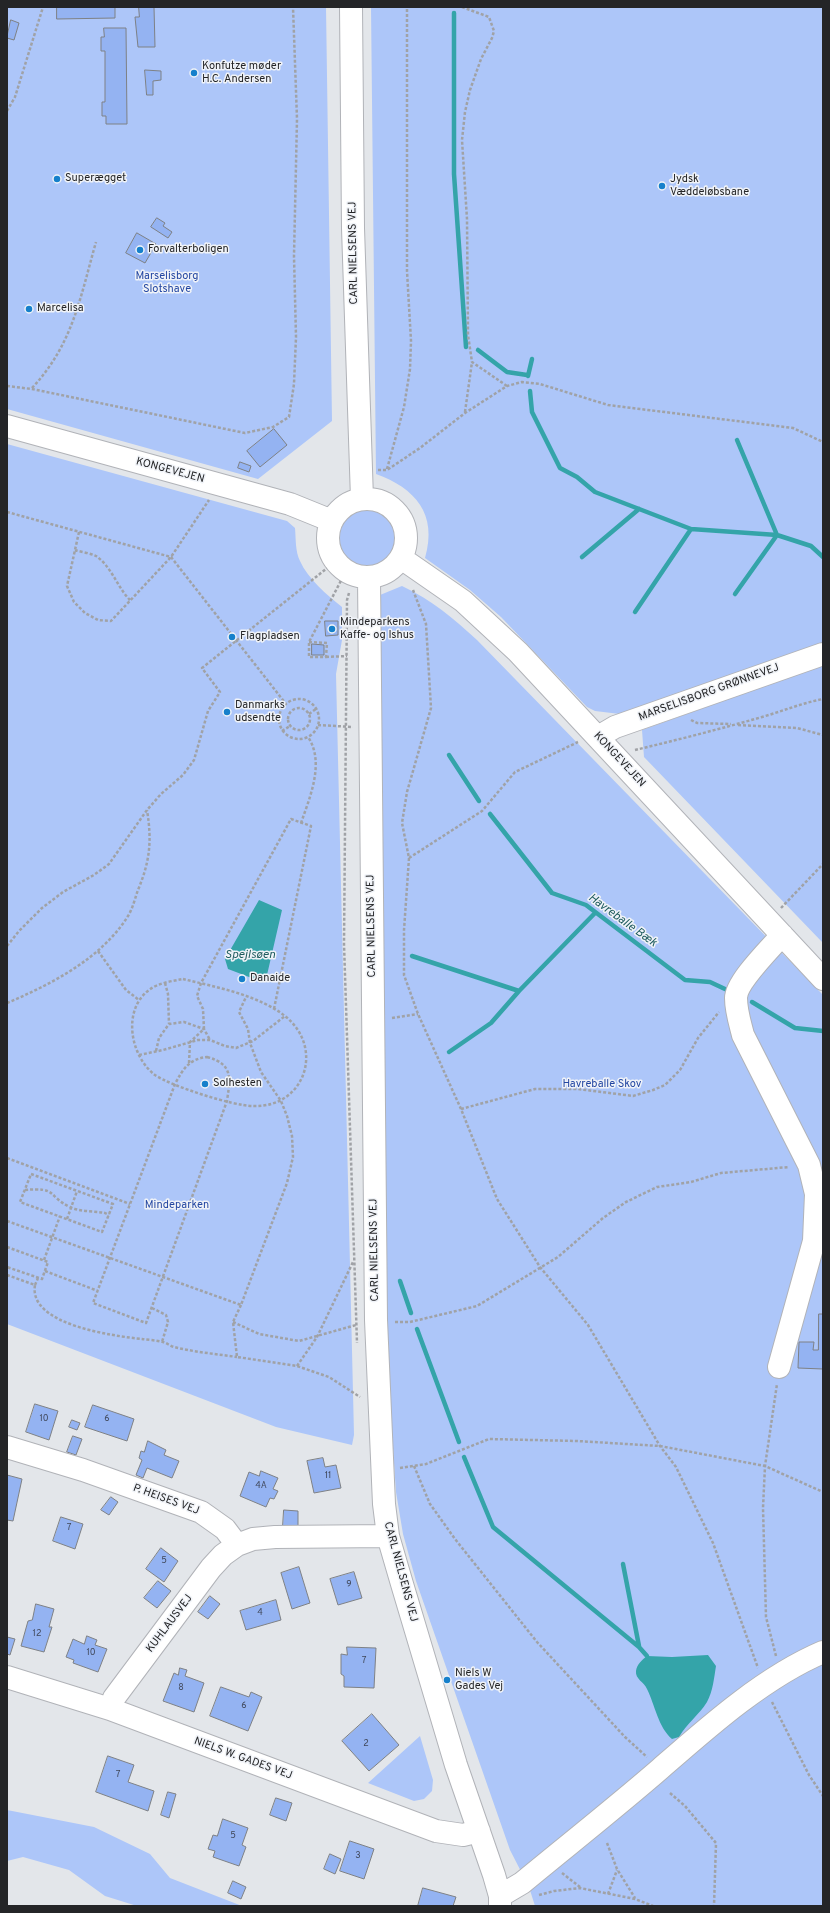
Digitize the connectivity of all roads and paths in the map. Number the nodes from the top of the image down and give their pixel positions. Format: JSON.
{"nodes":[{"id":1,"x":43,"y":7,"type":"edge"},
{"id":2,"x":293,"y":7,"type":"edge"},
{"id":3,"x":351,"y":7,"type":"edge"},
{"id":4,"x":407,"y":7,"type":"edge"},
{"id":5,"x":462,"y":7,"type":"edge"},
{"id":6,"x":7,"y":111,"type":"edge"},
{"id":7,"x":96,"y":242,"type":"dead end"},
{"id":8,"x":472,"y":362,"type":"junction"},
{"id":9,"x":7,"y":386,"type":"edge"},
{"id":10,"x":507,"y":386,"type":"junction"},
{"id":11,"x":32,"y":388,"type":"junction"},
{"id":12,"x":465,"y":413,"type":"junction"},
{"id":13,"x":7,"y":426,"type":"edge"},
{"id":14,"x":823,"y":442,"type":"edge"},
{"id":15,"x":387,"y":470,"type":"junction"},
{"id":16,"x":360,"y":472,"type":"junction"},
{"id":17,"x":211,"y":497,"type":"dead end"},
{"id":18,"x":362,"y":499,"type":"junction"},
{"id":19,"x":7,"y":512,"type":"edge"},
{"id":20,"x":332,"y":521,"type":"junction"},
{"id":21,"x":79,"y":532,"type":"junction"},
{"id":22,"x":75,"y":550,"type":"junction"},
{"id":23,"x":171,"y":557,"type":"junction"},
{"id":24,"x":401,"y":558,"type":"junction"},
{"id":25,"x":351,"y":571,"type":"junction"},
{"id":26,"x":130,"y":600,"type":"junction"},
{"id":27,"x":236,"y":640,"type":"junction"},
{"id":28,"x":309,"y":642,"type":"junction"},
{"id":29,"x":823,"y":654,"type":"edge"},
{"id":30,"x":347,"y":656,"type":"junction"},
{"id":31,"x":326,"y":657,"type":"junction"},
{"id":32,"x":823,"y":699,"type":"edge"},
{"id":33,"x":286,"y":704,"type":"junction"},
{"id":34,"x":669,"y":708,"type":"junction"},
{"id":35,"x":316,"y":709,"type":"junction"},
{"id":36,"x":309,"y":714,"type":"junction"},
{"id":37,"x":318,"y":725,"type":"junction"},
{"id":38,"x":735,"y":725,"type":"junction"},
{"id":39,"x":290,"y":726,"type":"junction"},
{"id":40,"x":347,"y":726,"type":"junction"},
{"id":41,"x":282,"y":730,"type":"junction"},
{"id":42,"x":823,"y":734,"type":"edge"},
{"id":43,"x":308,"y":737,"type":"junction"},
{"id":44,"x":598,"y":737,"type":"junction"},
{"id":45,"x":615,"y":755,"type":"junction"},
{"id":46,"x":146,"y":810,"type":"junction"},
{"id":47,"x":301,"y":823,"type":"junction"},
{"id":48,"x":409,"y":858,"type":"junction"},
{"id":49,"x":823,"y":864,"type":"edge"},
{"id":50,"x":775,"y":928,"type":"junction"},
{"id":51,"x":7,"y":946,"type":"edge"},
{"id":52,"x":98,"y":951,"type":"junction"},
{"id":53,"x":823,"y":979,"type":"edge"},
{"id":54,"x":165,"y":983,"type":"junction"},
{"id":55,"x":201,"y":983,"type":"junction"},
{"id":56,"x":736,"y":996,"type":"junction"},
{"id":57,"x":246,"y":997,"type":"junction"},
{"id":58,"x":139,"y":1000,"type":"junction"},
{"id":59,"x":7,"y":1003,"type":"edge"},
{"id":60,"x":274,"y":1009,"type":"junction"},
{"id":61,"x":418,"y":1014,"type":"junction"},
{"id":62,"x":285,"y":1016,"type":"junction"},
{"id":63,"x":373,"y":1020,"type":"junction"},
{"id":64,"x":169,"y":1024,"type":"junction"},
{"id":65,"x":204,"y":1029,"type":"junction"},
{"id":66,"x":210,"y":1040,"type":"junction"},
{"id":67,"x":190,"y":1042,"type":"junction"},
{"id":68,"x":250,"y":1043,"type":"junction"},
{"id":69,"x":156,"y":1051,"type":"junction"},
{"id":70,"x":139,"y":1055,"type":"junction"},
{"id":71,"x":190,"y":1063,"type":"junction"},
{"id":72,"x":175,"y":1084,"type":"junction"},
{"id":73,"x":227,"y":1101,"type":"junction"},
{"id":74,"x":281,"y":1101,"type":"junction"},
{"id":75,"x":461,"y":1109,"type":"junction"},
{"id":76,"x":7,"y":1158,"type":"edge"},
{"id":77,"x":808,"y":1165,"type":"junction"},
{"id":78,"x":60,"y":1177,"type":"junction"},
{"id":79,"x":57,"y":1184,"type":"junction"},
{"id":80,"x":25,"y":1190,"type":"junction"},
{"id":81,"x":77,"y":1191,"type":"junction"},
{"id":82,"x":99,"y":1193,"type":"junction"},
{"id":83,"x":97,"y":1199,"type":"junction"},
{"id":84,"x":130,"y":1204,"type":"junction"},
{"id":85,"x":71,"y":1208,"type":"junction"},
{"id":86,"x":109,"y":1215,"type":"junction"},
{"id":87,"x":60,"y":1216,"type":"junction"},
{"id":88,"x":67,"y":1219,"type":"junction"},
{"id":89,"x":7,"y":1221,"type":"edge"},
{"id":90,"x":52,"y":1238,"type":"junction"},
{"id":91,"x":7,"y":1248,"type":"edge"},
{"id":92,"x":110,"y":1259,"type":"junction"},
{"id":93,"x":44,"y":1260,"type":"junction"},
{"id":94,"x":353,"y":1262,"type":"junction"},
{"id":95,"x":7,"y":1267,"type":"edge"},
{"id":96,"x":540,"y":1267,"type":"junction"},
{"id":97,"x":45,"y":1271,"type":"junction"},
{"id":98,"x":7,"y":1275,"type":"edge"},
{"id":99,"x":164,"y":1277,"type":"junction"},
{"id":100,"x":38,"y":1278,"type":"junction"},
{"id":101,"x":36,"y":1285,"type":"junction"},
{"id":102,"x":98,"y":1291,"type":"junction"},
{"id":103,"x":241,"y":1305,"type":"junction"},
{"id":104,"x":152,"y":1308,"type":"junction"},
{"id":105,"x":376,"y":1320,"type":"junction"},
{"id":106,"x":233,"y":1322,"type":"junction"},
{"id":107,"x":355,"y":1325,"type":"junction"},
{"id":108,"x":317,"y":1337,"type":"junction"},
{"id":109,"x":162,"y":1342,"type":"junction"},
{"id":110,"x":357,"y":1347,"type":"dead end"},
{"id":111,"x":237,"y":1357,"type":"junction"},
{"id":112,"x":297,"y":1366,"type":"junction"},
{"id":113,"x":779,"y":1367,"type":"joint"},
{"id":114,"x":361,"y":1391,"type":"dead end"},
{"id":115,"x":660,"y":1446,"type":"junction"},
{"id":116,"x":7,"y":1448,"type":"edge"},
{"id":117,"x":414,"y":1466,"type":"junction"},
{"id":118,"x":765,"y":1466,"type":"junction"},
{"id":119,"x":382,"y":1471,"type":"junction"},
{"id":120,"x":823,"y":1492,"type":"edge"},
{"id":121,"x":388,"y":1536,"type":"junction"},
{"id":122,"x":237,"y":1545,"type":"junction"},
{"id":123,"x":823,"y":1652,"type":"edge"},
{"id":124,"x":7,"y":1677,"type":"edge"},
{"id":125,"x":773,"y":1679,"type":"junction"},
{"id":126,"x":110,"y":1709,"type":"junction"},
{"id":127,"x":660,"y":1769,"type":"junction"},
{"id":128,"x":670,"y":1793,"type":"dead end"},
{"id":129,"x":823,"y":1796,"type":"edge"},
{"id":130,"x":479,"y":1831,"type":"junction"},
{"id":131,"x":607,"y":1843,"type":"dead end"},
{"id":132,"x":617,"y":1869,"type":"junction"},
{"id":133,"x":608,"y":1894,"type":"junction"},
{"id":134,"x":533,"y":1896,"type":"dead end"},
{"id":135,"x":635,"y":1899,"type":"junction"},
{"id":136,"x":500,"y":1901,"type":"edge"},
{"id":137,"x":653,"y":1906,"type":"edge"},
{"id":138,"x":714,"y":1906,"type":"edge"}],
"edges":[{"from":1,"to":6,"type":"path"},
{"from":2,"to":11,"type":"path"},
{"from":3,"to":16,"type":"street","name":"CARL NIELSENS VEJ"},
{"from":4,"to":15,"type":"path"},
{"from":5,"to":8,"type":"path"},
{"from":7,"to":11,"type":"path"},
{"from":8,"to":10,"type":"path"},
{"from":8,"to":12,"type":"path"},
{"from":9,"to":11,"type":"path"},
{"from":10,"to":12,"type":"path"},
{"from":10,"to":14,"type":"path"},
{"from":12,"to":15,"type":"path"},
{"from":13,"to":20,"type":"street","name":"KONGEVEJEN"},
{"from":15,"to":16,"type":"path"},
{"from":16,"to":18,"type":"street","name":"CARL NIELSENS VEJ"},
{"from":17,"to":23,"type":"path"},
{"from":18,"to":20,"type":"street"},
{"from":18,"to":24,"type":"street"},
{"from":19,"to":21,"type":"path"},
{"from":20,"to":25,"type":"street"},
{"from":21,"to":22,"type":"path"},
{"from":21,"to":23,"type":"path"},
{"from":22,"to":26,"type":"path"},
{"from":22,"to":26,"type":"path"},
{"from":23,"to":26,"type":"path"},
{"from":23,"to":27,"type":"path"},
{"from":24,"to":25,"type":"street"},
{"from":24,"to":44,"type":"street","name":"KONGEVEJEN"},
{"from":24,"to":48,"type":"path"},
{"from":25,"to":27,"type":"path"},
{"from":25,"to":28,"type":"path"},
{"from":25,"to":30,"type":"path"},
{"from":25,"to":63,"type":"street","name":"CARL NIELSENS VEJ"},
{"from":27,"to":33,"type":"path"},
{"from":27,"to":46,"type":"path"},
{"from":28,"to":31,"type":"path"},
{"from":28,"to":31,"type":"path"},
{"from":29,"to":34,"type":"street","name":"MARSELISBORG GRØNNEVEJ"},
{"from":30,"to":31,"type":"path"},
{"from":30,"to":40,"type":"path"},
{"from":32,"to":38,"type":"path"},
{"from":33,"to":35,"type":"path"},
{"from":33,"to":41,"type":"path"},
{"from":34,"to":38,"type":"path"},
{"from":34,"to":44,"type":"street","name":"MARSELISBORG GRØNNEVEJ"},
{"from":35,"to":36,"type":"path"},
{"from":35,"to":37,"type":"path"},
{"from":36,"to":39,"type":"path"},
{"from":36,"to":39,"type":"path"},
{"from":37,"to":40,"type":"path"},
{"from":37,"to":43,"type":"path"},
{"from":38,"to":42,"type":"path"},
{"from":38,"to":45,"type":"path"},
{"from":39,"to":41,"type":"path"},
{"from":40,"to":94,"type":"path"},
{"from":41,"to":43,"type":"path"},
{"from":43,"to":47,"type":"path"},
{"from":44,"to":45,"type":"street","name":"KONGEVEJEN"},
{"from":44,"to":48,"type":"path"},
{"from":45,"to":50,"type":"street","name":"KONGEVEJEN"},
{"from":46,"to":51,"type":"path"},
{"from":46,"to":52,"type":"path"},
{"from":47,"to":55,"type":"path"},
{"from":47,"to":60,"type":"path"},
{"from":48,"to":61,"type":"path"},
{"from":49,"to":50,"type":"path"},
{"from":50,"to":53,"type":"street","name":"KONGEVEJEN"},
{"from":50,"to":56,"type":"street"},
{"from":52,"to":58,"type":"path"},
{"from":52,"to":59,"type":"path"},
{"from":54,"to":55,"type":"path"},
{"from":54,"to":58,"type":"path"},
{"from":54,"to":64,"type":"path"},
{"from":55,"to":57,"type":"path"},
{"from":55,"to":65,"type":"path"},
{"from":56,"to":75,"type":"path"},
{"from":56,"to":77,"type":"street"},
{"from":57,"to":60,"type":"path"},
{"from":57,"to":68,"type":"path"},
{"from":58,"to":70,"type":"path"},
{"from":60,"to":62,"type":"path"},
{"from":61,"to":63,"type":"path"},
{"from":61,"to":75,"type":"path"},
{"from":62,"to":68,"type":"path"},
{"from":62,"to":74,"type":"path"},
{"from":63,"to":105,"type":"street","name":"CARL NIELSENS VEJ"},
{"from":64,"to":65,"type":"path"},
{"from":64,"to":69,"type":"path"},
{"from":65,"to":66,"type":"path"},
{"from":65,"to":67,"type":"path"},
{"from":66,"to":67,"type":"path"},
{"from":66,"to":68,"type":"path"},
{"from":67,"to":69,"type":"path"},
{"from":67,"to":71,"type":"path"},
{"from":68,"to":74,"type":"path"},
{"from":69,"to":70,"type":"path"},
{"from":70,"to":72,"type":"path"},
{"from":71,"to":72,"type":"path"},
{"from":71,"to":73,"type":"path"},
{"from":72,"to":73,"type":"path"},
{"from":72,"to":84,"type":"path"},
{"from":73,"to":74,"type":"path"},
{"from":73,"to":99,"type":"path"},
{"from":74,"to":103,"type":"path"},
{"from":75,"to":96,"type":"path"},
{"from":76,"to":78,"type":"path"},
{"from":77,"to":96,"type":"path"},
{"from":77,"to":113,"type":"street"},
{"from":78,"to":79,"type":"path"},
{"from":78,"to":82,"type":"path"},
{"from":79,"to":80,"type":"path"},
{"from":79,"to":81,"type":"path"},
{"from":80,"to":85,"type":"path"},
{"from":80,"to":87,"type":"path"},
{"from":81,"to":83,"type":"path"},
{"from":81,"to":85,"type":"path"},
{"from":82,"to":83,"type":"path"},
{"from":82,"to":84,"type":"path"},
{"from":83,"to":86,"type":"path"},
{"from":84,"to":92,"type":"path"},
{"from":85,"to":86,"type":"path"},
{"from":85,"to":88,"type":"path"},
{"from":86,"to":88,"type":"path"},
{"from":87,"to":88,"type":"path"},
{"from":87,"to":90,"type":"path"},
{"from":89,"to":90,"type":"path"},
{"from":90,"to":92,"type":"path"},
{"from":90,"to":93,"type":"path"},
{"from":91,"to":93,"type":"path"},
{"from":92,"to":99,"type":"path"},
{"from":92,"to":102,"type":"path"},
{"from":93,"to":97,"type":"path"},
{"from":94,"to":107,"type":"path"},
{"from":94,"to":108,"type":"path"},
{"from":95,"to":100,"type":"path"},
{"from":96,"to":105,"type":"path"},
{"from":96,"to":115,"type":"path"},
{"from":97,"to":100,"type":"path"},
{"from":97,"to":102,"type":"path"},
{"from":98,"to":101,"type":"path"},
{"from":99,"to":103,"type":"path"},
{"from":99,"to":104,"type":"path"},
{"from":100,"to":101,"type":"path"},
{"from":101,"to":109,"type":"path"},
{"from":102,"to":104,"type":"path"},
{"from":103,"to":106,"type":"path"},
{"from":104,"to":109,"type":"path"},
{"from":105,"to":107,"type":"path"},
{"from":105,"to":119,"type":"street","name":"CARL NIELSENS VEJ"},
{"from":106,"to":108,"type":"path"},
{"from":106,"to":111,"type":"path"},
{"from":107,"to":108,"type":"path"},
{"from":107,"to":110,"type":"path"},
{"from":108,"to":112,"type":"path"},
{"from":109,"to":111,"type":"path"},
{"from":111,"to":112,"type":"path"},
{"from":112,"to":114,"type":"path"},
{"from":113,"to":118,"type":"path"},
{"from":115,"to":117,"type":"path"},
{"from":115,"to":118,"type":"path"},
{"from":115,"to":125,"type":"path"},
{"from":116,"to":122,"type":"street","name":"P. HEISES VEJ"},
{"from":117,"to":119,"type":"path"},
{"from":117,"to":127,"type":"path"},
{"from":118,"to":120,"type":"path"},
{"from":118,"to":125,"type":"path"},
{"from":119,"to":121,"type":"street","name":"CARL NIELSENS VEJ"},
{"from":121,"to":122,"type":"street"},
{"from":121,"to":130,"type":"street","name":"CARL NIELSENS VEJ"},
{"from":122,"to":126,"type":"street","name":"KUHLAUSVEJ"},
{"from":123,"to":125,"type":"street"},
{"from":124,"to":126,"type":"street","name":"NIELS W. GADES VEJ"},
{"from":125,"to":127,"type":"street"},
{"from":125,"to":129,"type":"path"},
{"from":126,"to":130,"type":"street","name":"NIELS W. GADES VEJ"},
{"from":127,"to":136,"type":"street"},
{"from":128,"to":138,"type":"path"},
{"from":130,"to":136,"type":"street","name":"CARL NIELSENS VEJ"},
{"from":131,"to":132,"type":"path"},
{"from":132,"to":133,"type":"path"},
{"from":132,"to":135,"type":"path"},
{"from":133,"to":134,"type":"path"},
{"from":133,"to":135,"type":"path"},
{"from":135,"to":137,"type":"path"}]}
